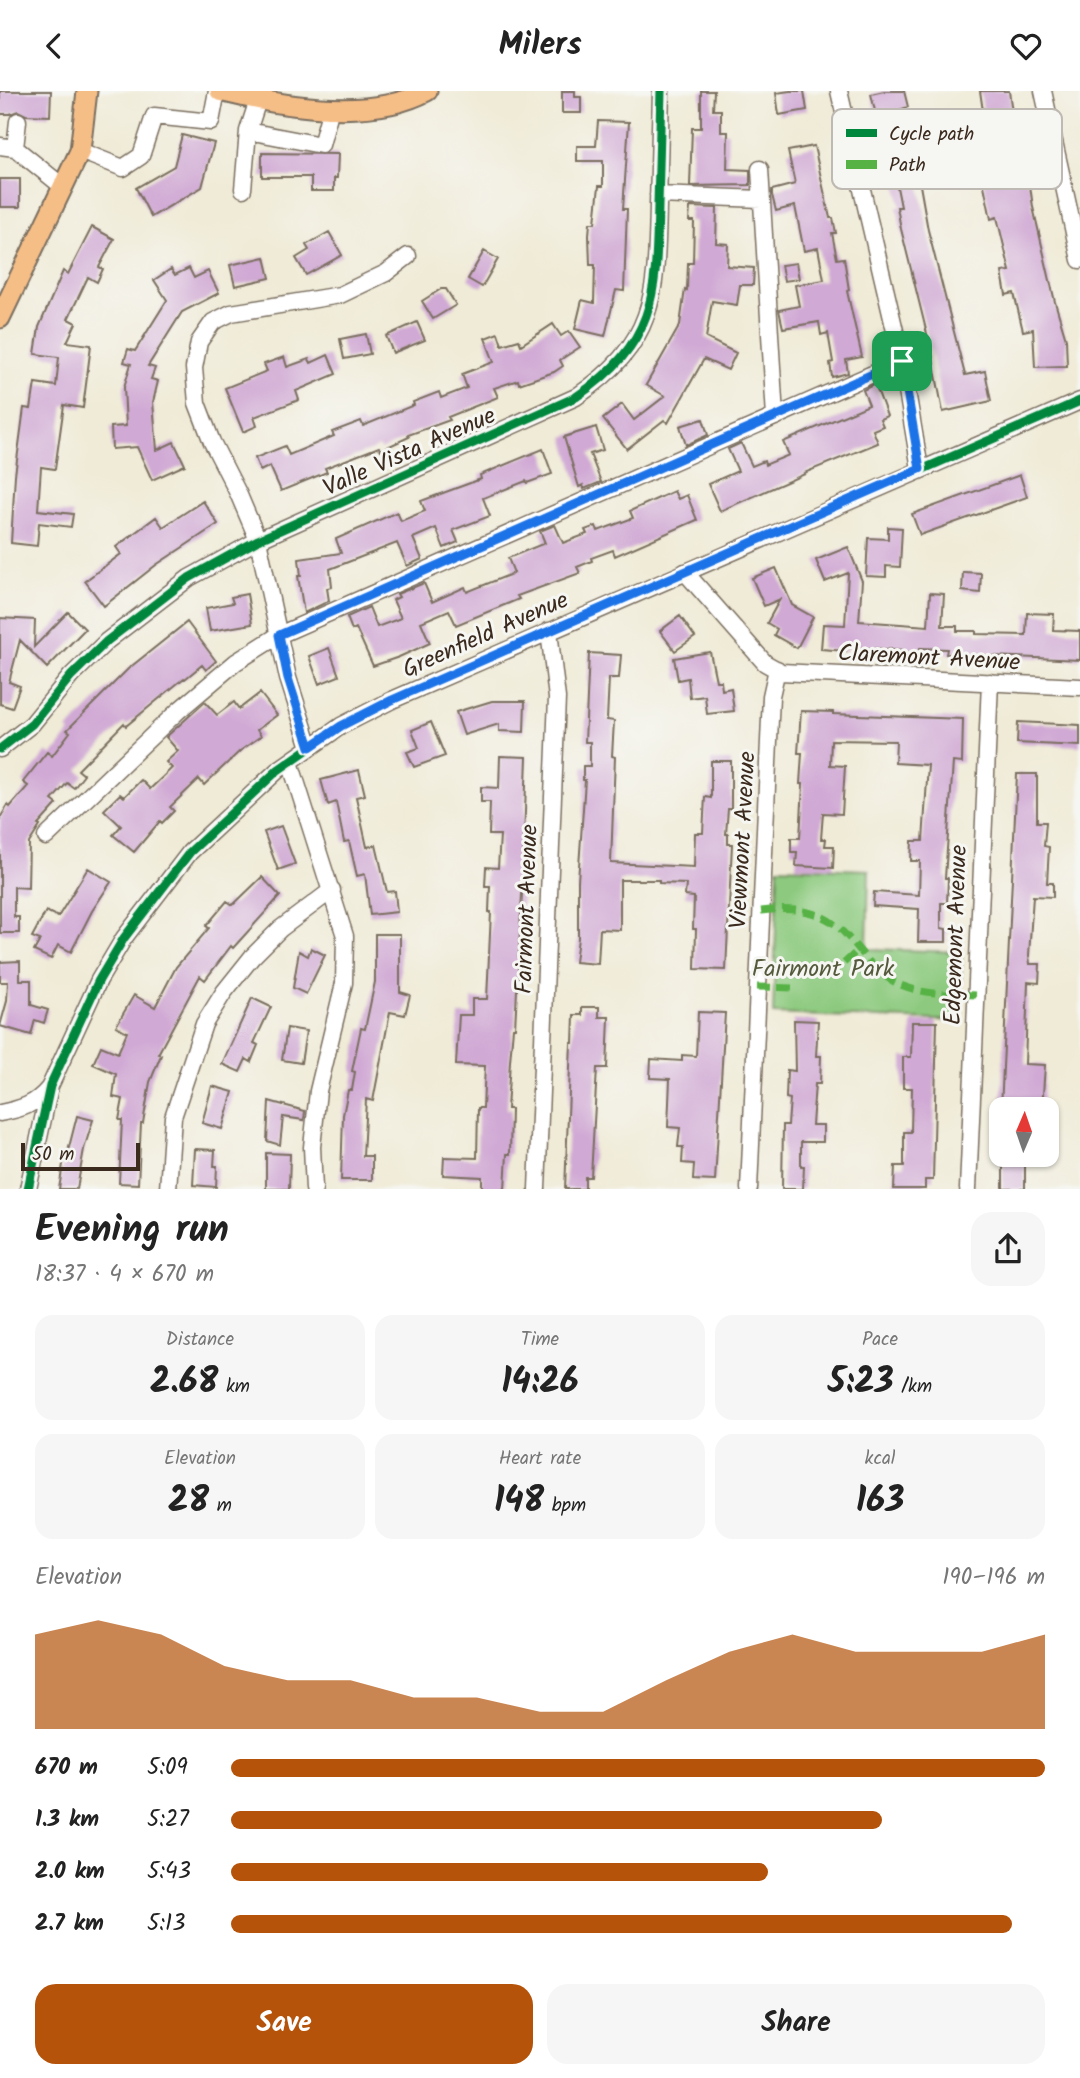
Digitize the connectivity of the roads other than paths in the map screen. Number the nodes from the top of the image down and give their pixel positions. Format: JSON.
{"nodes":[{"id":1,"x":87,"y":91,"type":"edge"},
{"id":2,"x":219,"y":91,"type":"edge"},
{"id":3,"x":427,"y":91,"type":"edge"},
{"id":4,"x":661,"y":91,"type":"edge"},
{"id":5,"x":839,"y":91,"type":"edge"},
{"id":6,"x":1043,"y":91,"type":"edge"},
{"id":7,"x":258,"y":100,"type":"junction"},
{"id":8,"x":331,"y":108,"type":"junction"},
{"id":9,"x":843,"y":109,"type":"edge"},
{"id":10,"x":1047,"y":109,"type":"edge"},
{"id":11,"x":18,"y":121,"type":"dead end"},
{"id":12,"x":248,"y":131,"type":"junction"},
{"id":13,"x":7,"y":147,"type":"edge"},
{"id":14,"x":80,"y":151,"type":"junction"},
{"id":15,"x":760,"y":169,"type":"dead end"},
{"id":16,"x":1062,"y":178,"type":"edge"},
{"id":17,"x":62,"y":186,"type":"junction"},
{"id":18,"x":243,"y":189,"type":"dead end"},
{"id":19,"x":862,"y":189,"type":"edge"},
{"id":20,"x":658,"y":195,"type":"junction"},
{"id":21,"x":761,"y":199,"type":"junction"},
{"id":22,"x":408,"y":256,"type":"dead end"},
{"id":23,"x":1080,"y":260,"type":"edge"},
{"id":24,"x":0,"y":318,"type":"edge"},
{"id":25,"x":902,"y":361,"type":"junction"},
{"id":26,"x":1080,"y":401,"type":"edge"},
{"id":27,"x":775,"y":417,"type":"junction"},
{"id":28,"x":920,"y":469,"type":"junction"},
{"id":29,"x":258,"y":540,"type":"junction"},
{"id":30,"x":685,"y":572,"type":"junction"},
{"id":31,"x":549,"y":631,"type":"junction"},
{"id":32,"x":279,"y":635,"type":"junction"},
{"id":33,"x":777,"y":670,"type":"junction"},
{"id":34,"x":990,"y":682,"type":"junction"},
{"id":35,"x":1080,"y":687,"type":"edge"},
{"id":36,"x":310,"y":747,"type":"junction"},
{"id":37,"x":1,"y":751,"type":"edge"},
{"id":38,"x":290,"y":762,"type":"junction"},
{"id":39,"x":46,"y":837,"type":"dead end"},
{"id":40,"x":332,"y":890,"type":"junction"},
{"id":41,"x":50,"y":1086,"type":"junction"},
{"id":42,"x":0,"y":1113,"type":"edge"},
{"id":43,"x":28,"y":1189,"type":"edge"},
{"id":44,"x":168,"y":1189,"type":"edge"},
{"id":45,"x":314,"y":1189,"type":"edge"},
{"id":46,"x":537,"y":1189,"type":"edge"},
{"id":47,"x":749,"y":1189,"type":"edge"},
{"id":48,"x":968,"y":1189,"type":"edge"}],
"edges":[{"from":1,"to":14,"type":"main road"},
{"from":2,"to":7,"type":"main road"},
{"from":2,"to":14,"type":"street"},
{"from":3,"to":8,"type":"main road"},
{"from":4,"to":20,"type":"street","name":"Valle Vista Avenue"},
{"from":5,"to":9,"type":"street"},
{"from":6,"to":10,"type":"street"},
{"from":7,"to":8,"type":"main road"},
{"from":7,"to":12,"type":"street"},
{"from":8,"to":12,"type":"street"},
{"from":11,"to":13,"type":"street"},
{"from":12,"to":18,"type":"street"},
{"from":13,"to":17,"type":"street"},
{"from":14,"to":17,"type":"main road"},
{"from":15,"to":21,"type":"street"},
{"from":16,"to":23,"type":"street"},
{"from":17,"to":24,"type":"main road"},
{"from":19,"to":25,"type":"street"},
{"from":20,"to":21,"type":"street"},
{"from":20,"to":29,"type":"street","name":"Valle Vista Avenue"},
{"from":21,"to":27,"type":"street"},
{"from":22,"to":29,"type":"street"},
{"from":25,"to":27,"type":"street"},
{"from":25,"to":28,"type":"street"},
{"from":26,"to":28,"type":"street","name":"Greenfield Avenue"},
{"from":27,"to":32,"type":"street"},
{"from":28,"to":30,"type":"street","name":"Greenfield Avenue"},
{"from":29,"to":32,"type":"street"},
{"from":29,"to":37,"type":"street","name":"Valle Vista Avenue"},
{"from":30,"to":31,"type":"street","name":"Greenfield Avenue"},
{"from":30,"to":33,"type":"street"},
{"from":31,"to":36,"type":"street","name":"Greenfield Avenue"},
{"from":31,"to":46,"type":"street","name":"Fairmont Avenue"},
{"from":32,"to":36,"type":"street"},
{"from":32,"to":39,"type":"street"},
{"from":33,"to":34,"type":"street","name":"Claremont Avenue"},
{"from":33,"to":47,"type":"street","name":"Viewmont Avenue"},
{"from":34,"to":35,"type":"street","name":"Claremont Avenue"},
{"from":34,"to":48,"type":"street","name":"Edgemont Avenue"},
{"from":36,"to":38,"type":"street","name":"Greenfield Avenue"},
{"from":38,"to":40,"type":"street"},
{"from":38,"to":41,"type":"street","name":"Greenfield Avenue"},
{"from":40,"to":44,"type":"street"},
{"from":40,"to":45,"type":"street"},
{"from":41,"to":42,"type":"street","name":"Greenfield Avenue"},
{"from":41,"to":43,"type":"street","name":"Greenfield Avenue"}]}
